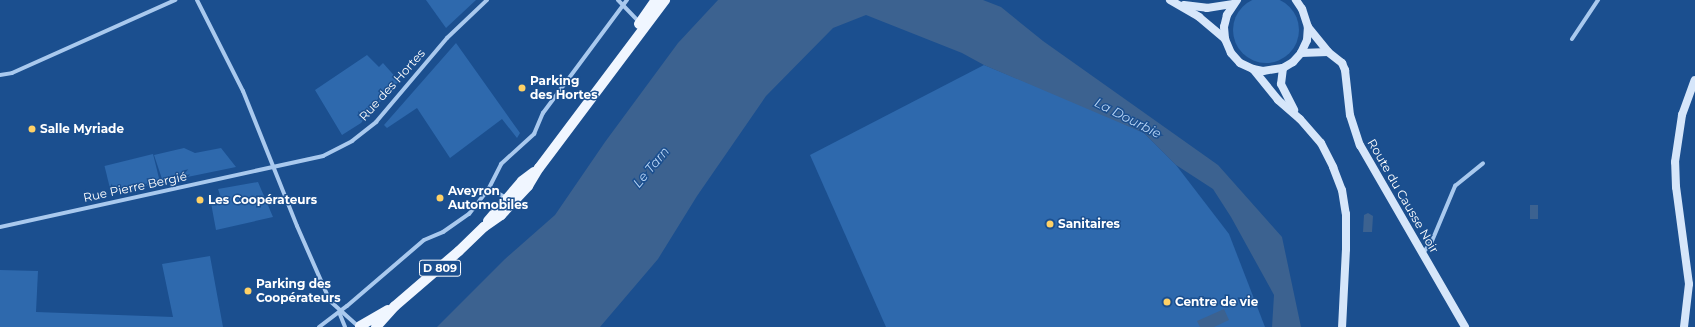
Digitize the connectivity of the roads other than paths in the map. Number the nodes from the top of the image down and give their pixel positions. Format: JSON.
{"nodes":[{"id":1,"x":175,"y":0,"type":"edge"},
{"id":2,"x":197,"y":0,"type":"edge"},
{"id":3,"x":487,"y":0,"type":"edge"},
{"id":4,"x":618,"y":0,"type":"edge"},
{"id":5,"x":627,"y":0,"type":"edge"},
{"id":6,"x":656,"y":0,"type":"edge"},
{"id":7,"x":665,"y":0,"type":"edge"},
{"id":8,"x":1170,"y":0,"type":"edge"},
{"id":9,"x":1296,"y":0,"type":"edge"},
{"id":10,"x":1598,"y":0,"type":"edge"},
{"id":11,"x":1234,"y":2,"type":"edge"},
{"id":12,"x":622,"y":4,"type":"junction"},
{"id":13,"x":1180,"y":4,"type":"junction"},
{"id":14,"x":1303,"y":4,"type":"edge"},
{"id":15,"x":640,"y":23,"type":"junction"},
{"id":16,"x":1308,"y":27,"type":"junction"},
{"id":17,"x":1572,"y":39,"type":"dead end"},
{"id":18,"x":1225,"y":40,"type":"junction"},
{"id":19,"x":1328,"y":52,"type":"junction"},
{"id":20,"x":1301,"y":53,"type":"junction"},
{"id":21,"x":1282,"y":68,"type":"junction"},
{"id":22,"x":1253,"y":69,"type":"junction"},
{"id":23,"x":0,"y":75,"type":"edge"},
{"id":24,"x":605,"y":80,"type":"junction"},
{"id":25,"x":1695,"y":80,"type":"edge"},
{"id":26,"x":1300,"y":119,"type":"junction"},
{"id":27,"x":1483,"y":163,"type":"dead end"},
{"id":28,"x":273,"y":168,"type":"junction"},
{"id":29,"x":539,"y":168,"type":"junction"},
{"id":30,"x":489,"y":188,"type":"junction"},
{"id":31,"x":507,"y":198,"type":"junction"},
{"id":32,"x":0,"y":227,"type":"edge"},
{"id":33,"x":484,"y":227,"type":"junction"},
{"id":34,"x":1423,"y":254,"type":"junction"},
{"id":35,"x":394,"y":306,"type":"junction"},
{"id":36,"x":339,"y":311,"type":"junction"},
{"id":37,"x":358,"y":326,"type":"edge"},
{"id":38,"x":319,"y":327,"type":"edge"},
{"id":39,"x":345,"y":327,"type":"edge"},
{"id":40,"x":376,"y":327,"type":"edge"},
{"id":41,"x":1342,"y":327,"type":"edge"},
{"id":42,"x":1465,"y":327,"type":"edge"},
{"id":43,"x":1684,"y":327,"type":"edge"}],
"edges":[{"from":1,"to":23,"type":"street"},
{"from":2,"to":28,"type":"street"},
{"from":3,"to":28,"type":"street","name":"Rue des Hortes"},
{"from":4,"to":12,"type":"street"},
{"from":5,"to":12,"type":"street"},
{"from":6,"to":15,"type":"main road","number":"D 809"},
{"from":7,"to":24,"type":"main road","number":"D 809"},
{"from":8,"to":13,"type":"main road"},
{"from":9,"to":14,"type":"main road"},
{"from":10,"to":17,"type":"street"},
{"from":11,"to":13,"type":"main road"},
{"from":11,"to":18,"type":"main road"},
{"from":12,"to":15,"type":"street"},
{"from":12,"to":30,"type":"street"},
{"from":13,"to":18,"type":"main road"},
{"from":14,"to":16,"type":"main road"},
{"from":15,"to":24,"type":"main road","number":"D 809"},
{"from":16,"to":19,"type":"main road","name":"Route du Causse Noir"},
{"from":16,"to":20,"type":"main road"},
{"from":18,"to":22,"type":"main road"},
{"from":19,"to":20,"type":"main road"},
{"from":19,"to":34,"type":"main road","name":"Route du Causse Noir"},
{"from":20,"to":21,"type":"main road"},
{"from":21,"to":22,"type":"main road"},
{"from":21,"to":26,"type":"main road"},
{"from":22,"to":26,"type":"main road"},
{"from":24,"to":29,"type":"main road","number":"D 809"},
{"from":25,"to":43,"type":"main road"},
{"from":26,"to":41,"type":"main road"},
{"from":27,"to":34,"type":"street"},
{"from":28,"to":32,"type":"street","name":"Rue Pierre Bergié"},
{"from":28,"to":36,"type":"street"},
{"from":29,"to":31,"type":"main road","number":"D 809"},
{"from":29,"to":33,"type":"main road","number":"D 809"},
{"from":30,"to":31,"type":"street"},
{"from":30,"to":36,"type":"street"},
{"from":31,"to":33,"type":"main road","number":"D 809"},
{"from":33,"to":35,"type":"main road","number":"D 809"},
{"from":34,"to":42,"type":"main road","name":"Route du Causse Noir"},
{"from":35,"to":37,"type":"main road","number":"D 809"},
{"from":35,"to":40,"type":"main road","number":"D 809"},
{"from":36,"to":37,"type":"street"},
{"from":36,"to":38,"type":"street"},
{"from":36,"to":39,"type":"street"}]}
